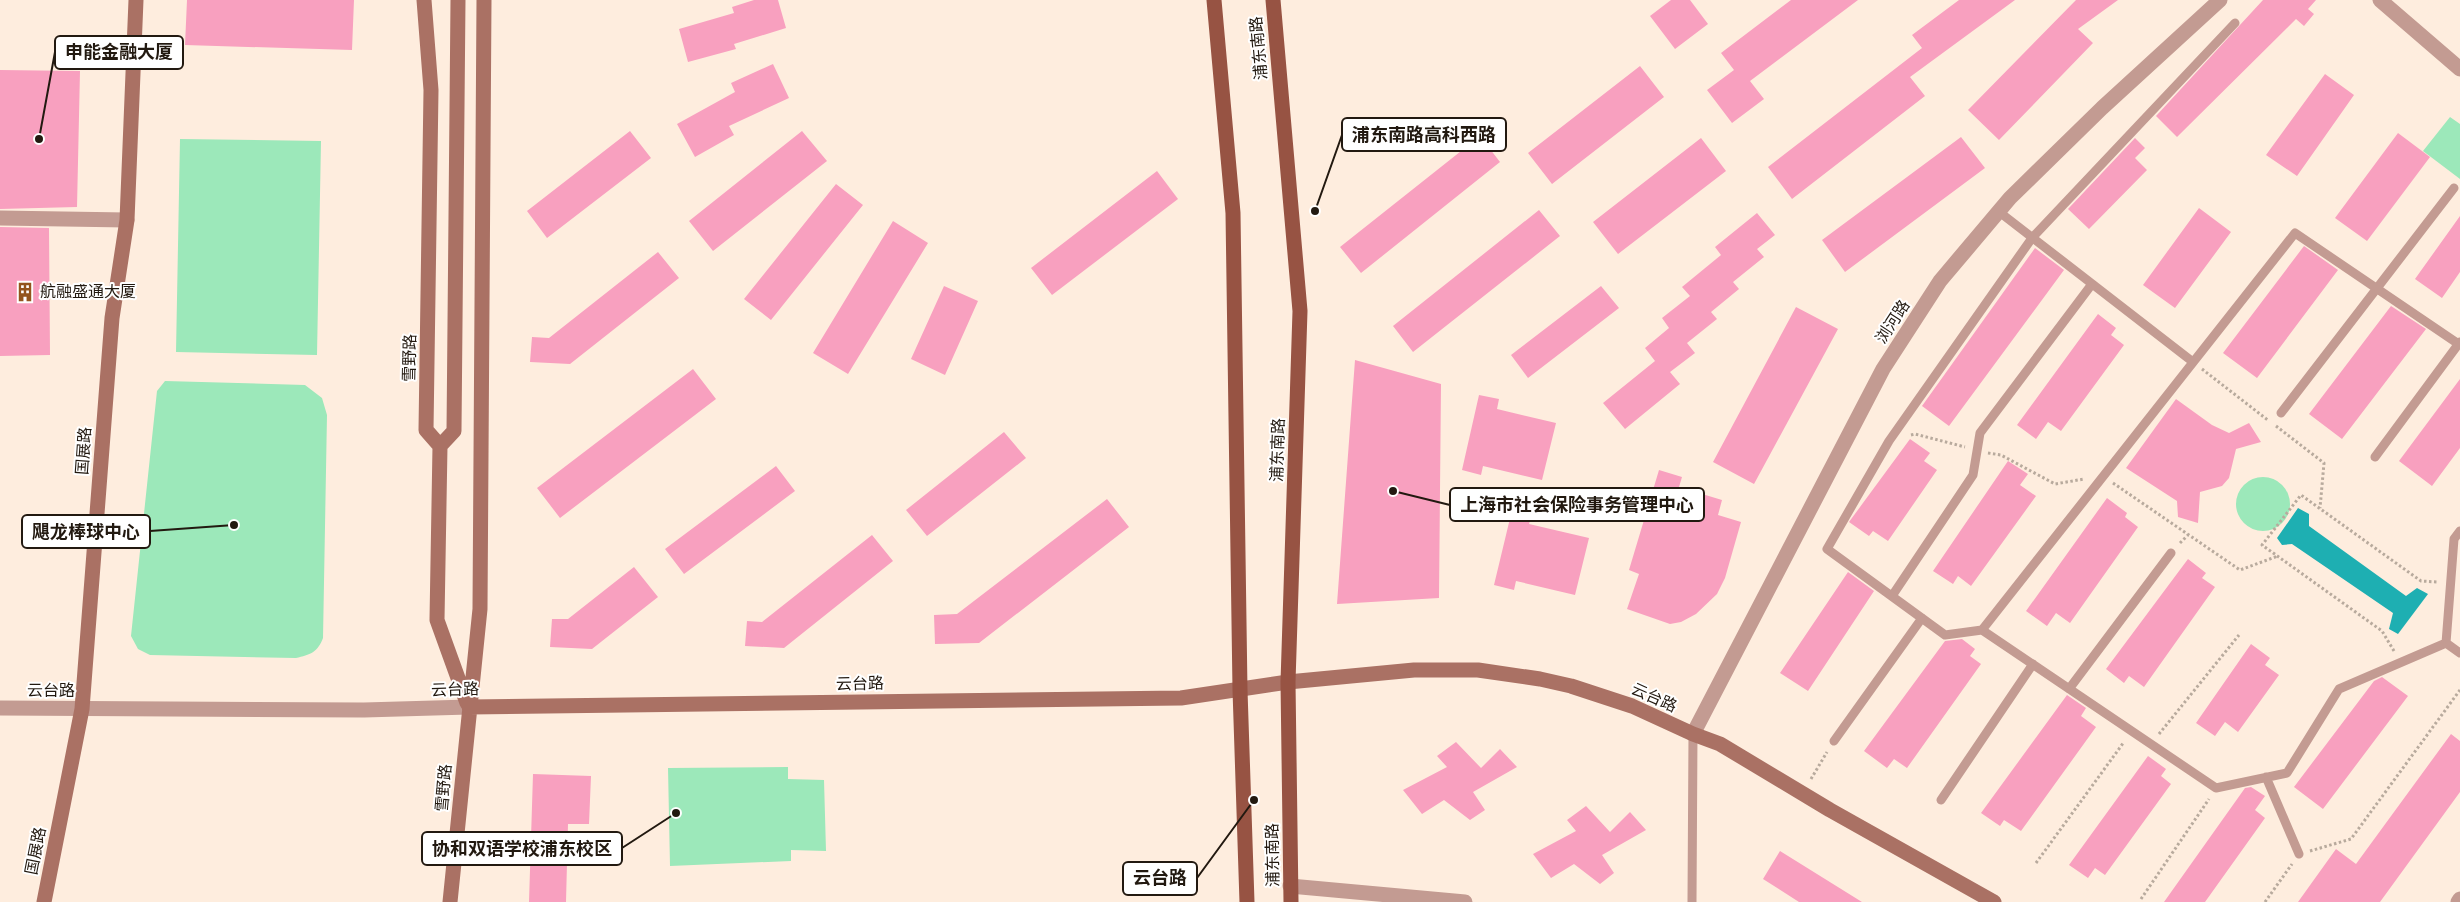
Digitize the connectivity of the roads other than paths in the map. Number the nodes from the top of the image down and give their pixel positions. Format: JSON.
{"nodes":[{"id":1,"x":136,"y":0,"type":"edge"},
{"id":2,"x":424,"y":0,"type":"edge"},
{"id":3,"x":458,"y":0,"type":"edge"},
{"id":4,"x":484,"y":0,"type":"edge"},
{"id":5,"x":1214,"y":0,"type":"edge"},
{"id":6,"x":1273,"y":0,"type":"edge"},
{"id":7,"x":2220,"y":0,"type":"edge"},
{"id":8,"x":2380,"y":0,"type":"edge"},
{"id":9,"x":2235,"y":23,"type":"dead end"},
{"id":10,"x":2460,"y":69,"type":"edge"},
{"id":11,"x":2454,"y":188,"type":"dead end"},
{"id":12,"x":1998,"y":212,"type":"junction"},
{"id":13,"x":0,"y":218,"type":"edge"},
{"id":14,"x":127,"y":220,"type":"junction"},
{"id":15,"x":2032,"y":238,"type":"junction"},
{"id":16,"x":2092,"y":284,"type":"junction"},
{"id":17,"x":2376,"y":288,"type":"junction"},
{"id":18,"x":2459,"y":344,"type":"edge"},
{"id":19,"x":2193,"y":362,"type":"junction"},
{"id":20,"x":2281,"y":414,"type":"dead end"},
{"id":21,"x":440,"y":446,"type":"junction"},
{"id":22,"x":2375,"y":457,"type":"dead end"},
{"id":23,"x":2460,"y":530,"type":"edge"},
{"id":24,"x":2171,"y":553,"type":"dead end"},
{"id":25,"x":1892,"y":596,"type":"junction"},
{"id":26,"x":1922,"y":618,"type":"junction"},
{"id":27,"x":1982,"y":630,"type":"junction"},
{"id":28,"x":2446,"y":643,"type":"junction"},
{"id":29,"x":2460,"y":653,"type":"edge"},
{"id":30,"x":2033,"y":664,"type":"junction"},
{"id":31,"x":1288,"y":682,"type":"junction"},
{"id":32,"x":2069,"y":689,"type":"junction"},
{"id":33,"x":1240,"y":690,"type":"junction"},
{"id":34,"x":469,"y":707,"type":"junction"},
{"id":35,"x":0,"y":708,"type":"edge"},
{"id":36,"x":82,"y":709,"type":"junction"},
{"id":37,"x":1693,"y":734,"type":"junction"},
{"id":38,"x":1834,"y":741,"type":"road end"},
{"id":39,"x":2266,"y":777,"type":"junction"},
{"id":40,"x":1941,"y":800,"type":"dead end"},
{"id":41,"x":2298,"y":854,"type":"road end"},
{"id":42,"x":1290,"y":886,"type":"junction"},
{"id":43,"x":44,"y":902,"type":"edge"},
{"id":44,"x":450,"y":902,"type":"edge"},
{"id":45,"x":1247,"y":902,"type":"edge"},
{"id":46,"x":1290,"y":902,"type":"edge"},
{"id":47,"x":1465,"y":902,"type":"edge"},
{"id":48,"x":1692,"y":902,"type":"edge"},
{"id":49,"x":1994,"y":902,"type":"edge"}],
"edges":[{"from":1,"to":14,"type":"street","name":"国展路"},
{"from":2,"to":21,"type":"street","name":"雪野路"},
{"from":3,"to":21,"type":"street"},
{"from":4,"to":34,"type":"street","name":"雪野路"},
{"from":5,"to":33,"type":"main road","name":"浦东南路"},
{"from":6,"to":31,"type":"main road","name":"浦东南路"},
{"from":7,"to":12,"type":"street","name":"浏河路"},
{"from":8,"to":10,"type":"street"},
{"from":9,"to":15,"type":"lane"},
{"from":11,"to":17,"type":"lane"},
{"from":12,"to":15,"type":"lane"},
{"from":12,"to":37,"type":"street","name":"浏河路"},
{"from":13,"to":14,"type":"street"},
{"from":14,"to":36,"type":"street","name":"国展路"},
{"from":15,"to":16,"type":"lane"},
{"from":15,"to":25,"type":"lane"},
{"from":16,"to":19,"type":"lane"},
{"from":16,"to":25,"type":"lane"},
{"from":17,"to":18,"type":"lane"},
{"from":17,"to":19,"type":"lane"},
{"from":17,"to":20,"type":"lane"},
{"from":18,"to":22,"type":"lane"},
{"from":19,"to":27,"type":"lane"},
{"from":21,"to":34,"type":"street","name":"雪野路"},
{"from":23,"to":28,"type":"lane"},
{"from":24,"to":32,"type":"lane"},
{"from":25,"to":26,"type":"lane"},
{"from":26,"to":27,"type":"lane"},
{"from":26,"to":38,"type":"lane"},
{"from":27,"to":30,"type":"lane"},
{"from":28,"to":29,"type":"lane"},
{"from":28,"to":39,"type":"lane"},
{"from":30,"to":32,"type":"lane"},
{"from":30,"to":40,"type":"lane"},
{"from":31,"to":33,"type":"street","name":"云台路"},
{"from":31,"to":37,"type":"street","name":"云台路"},
{"from":31,"to":42,"type":"main road","name":"浦东南路"},
{"from":32,"to":39,"type":"lane"},
{"from":33,"to":34,"type":"street","name":"云台路"},
{"from":33,"to":45,"type":"main road","name":"浦东南路"},
{"from":34,"to":36,"type":"street","name":"云台路"},
{"from":34,"to":44,"type":"street","name":"雪野路"},
{"from":35,"to":36,"type":"street","name":"云台路"},
{"from":36,"to":43,"type":"street","name":"国展路"},
{"from":37,"to":48,"type":"lane"},
{"from":37,"to":49,"type":"street","name":"云台路"},
{"from":39,"to":41,"type":"lane"},
{"from":42,"to":46,"type":"main road","name":"浦东南路"},
{"from":42,"to":47,"type":"street"}]}
